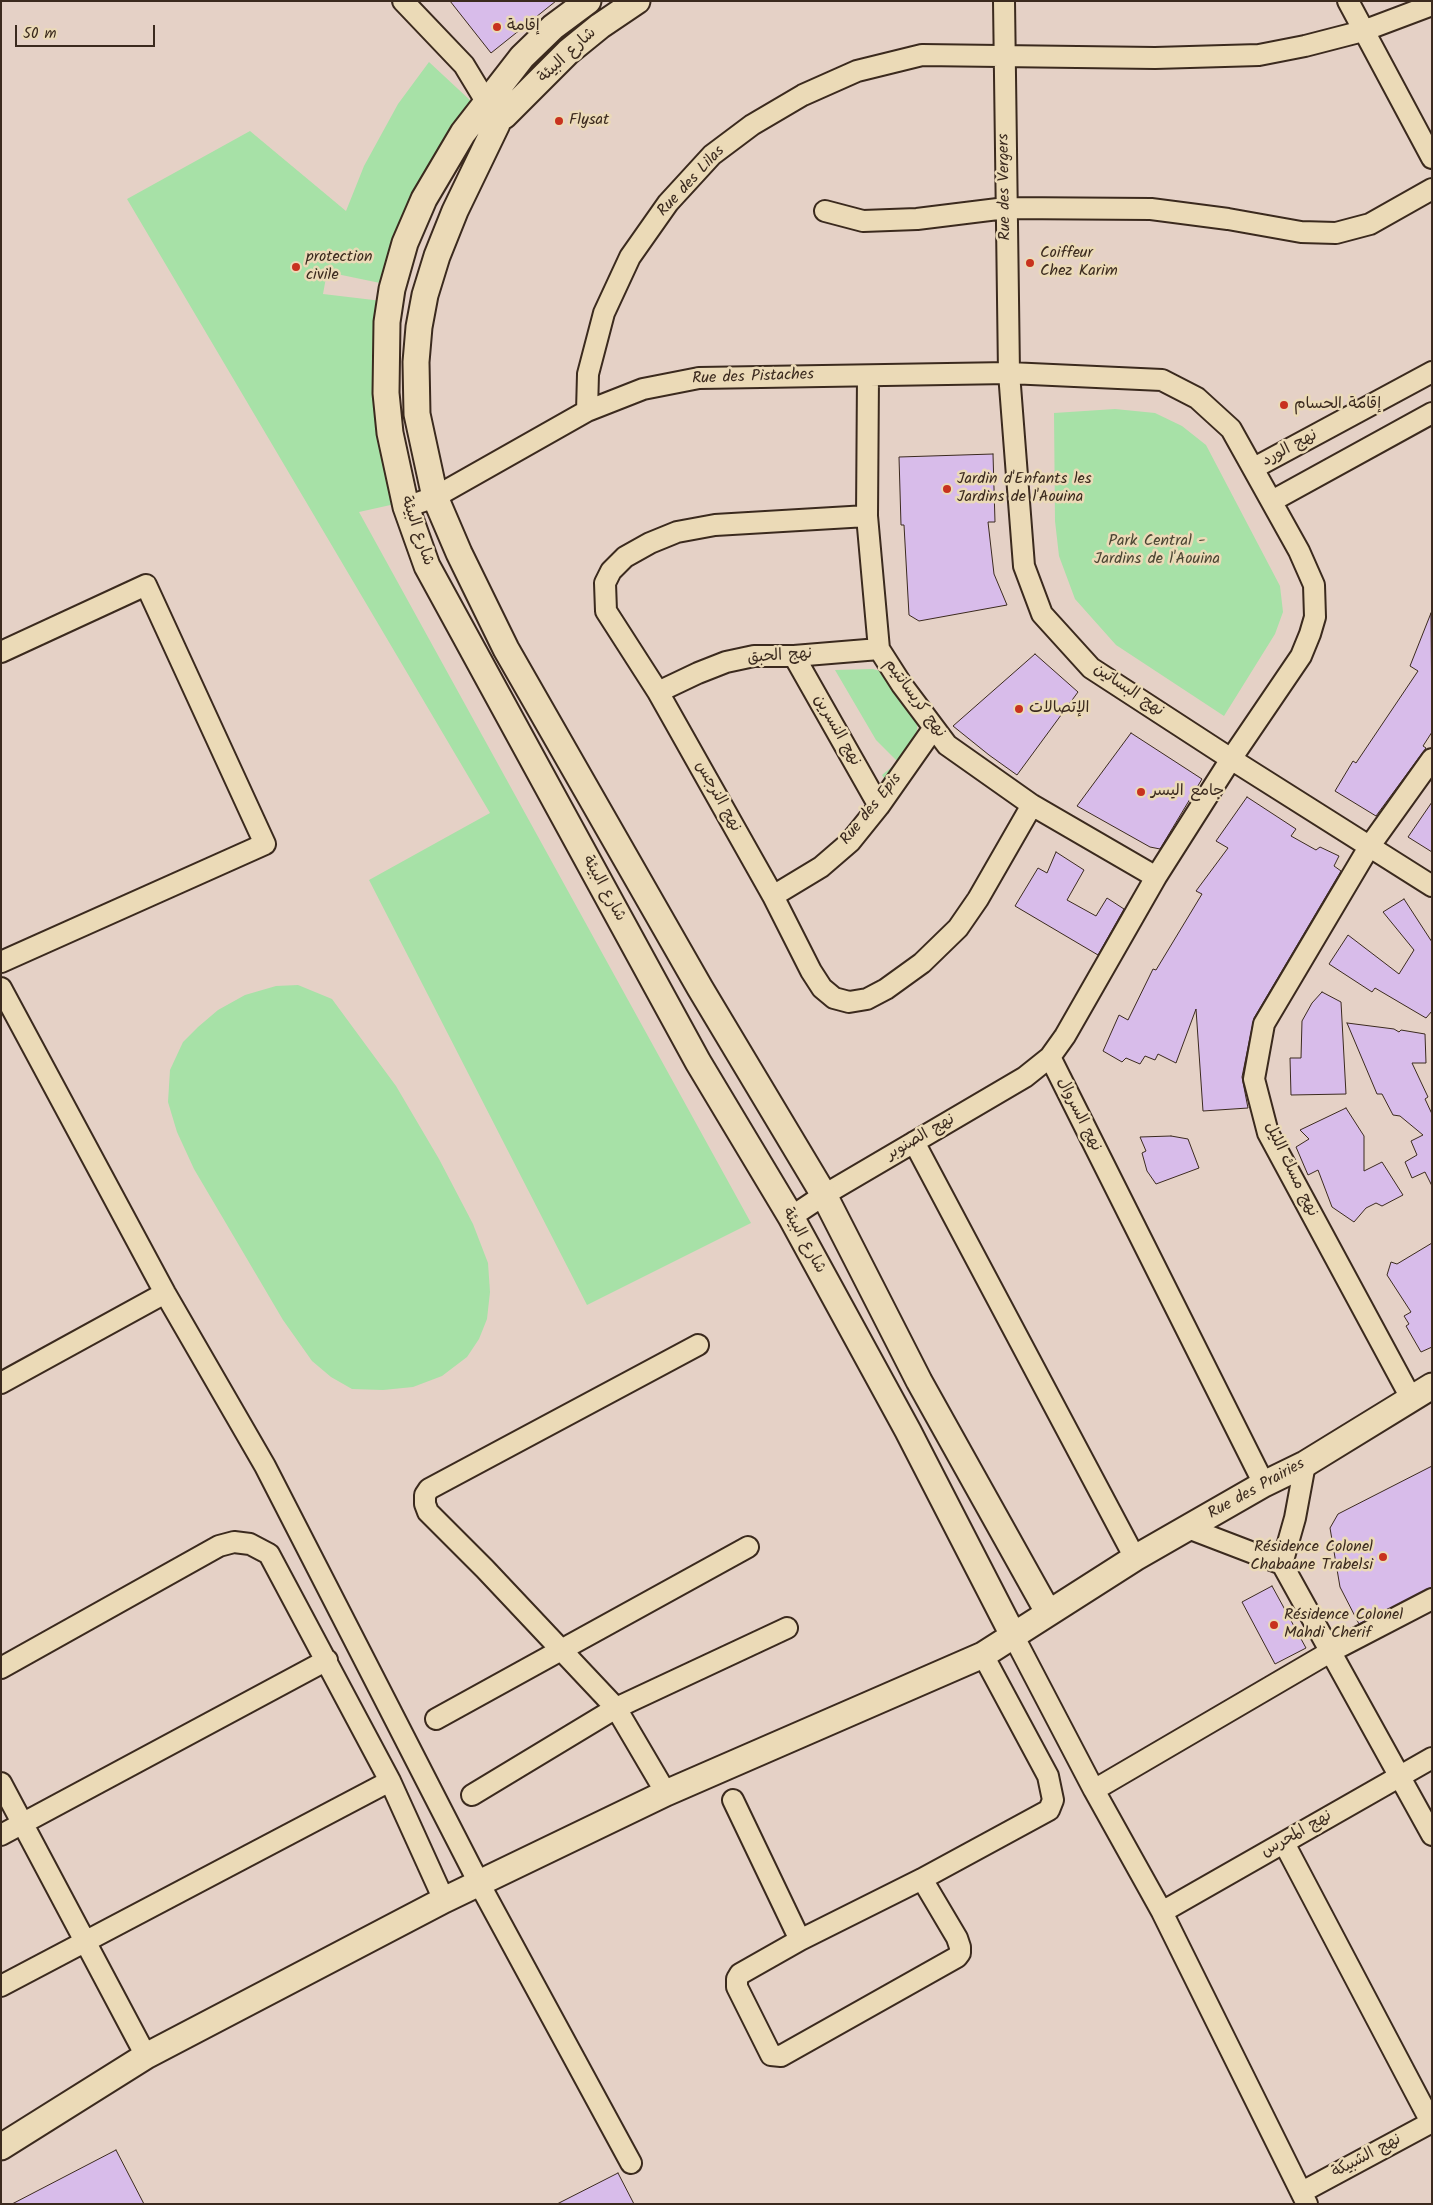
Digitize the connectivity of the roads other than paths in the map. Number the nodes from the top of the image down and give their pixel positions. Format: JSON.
{"nodes":[{"id":1,"x":403,"y":1,"type":"edge"},
{"id":2,"x":588,"y":1,"type":"edge"},
{"id":3,"x":637,"y":1,"type":"edge"},
{"id":4,"x":1004,"y":1,"type":"edge"},
{"id":5,"x":1348,"y":1,"type":"edge"},
{"id":6,"x":1432,"y":5,"type":"edge"},
{"id":7,"x":1362,"y":31,"type":"junction"},
{"id":8,"x":1004,"y":54,"type":"junction"},
{"id":9,"x":491,"y":111,"type":"junction"},
{"id":10,"x":1432,"y":158,"type":"edge"},
{"id":11,"x":1432,"y":189,"type":"edge"},
{"id":12,"x":1006,"y":208,"type":"junction"},
{"id":13,"x":825,"y":211,"type":"dead end"},
{"id":14,"x":1432,"y":372,"type":"edge"},
{"id":15,"x":1009,"y":373,"type":"junction"},
{"id":16,"x":868,"y":376,"type":"junction"},
{"id":17,"x":586,"y":411,"type":"junction"},
{"id":18,"x":1432,"y":413,"type":"edge"},
{"id":19,"x":1254,"y":468,"type":"junction"},
{"id":20,"x":435,"y":497,"type":"junction"},
{"id":21,"x":1272,"y":501,"type":"junction"},
{"id":22,"x":406,"y":507,"type":"junction"},
{"id":23,"x":867,"y":516,"type":"junction"},
{"id":24,"x":879,"y":649,"type":"junction"},
{"id":25,"x":1,"y":652,"type":"edge"},
{"id":26,"x":794,"y":656,"type":"junction"},
{"id":27,"x":658,"y":692,"type":"junction"},
{"id":28,"x":933,"y":728,"type":"junction"},
{"id":29,"x":1231,"y":759,"type":"junction"},
{"id":30,"x":1432,"y":759,"type":"edge"},
{"id":31,"x":1032,"y":805,"type":"junction"},
{"id":32,"x":879,"y":806,"type":"junction"},
{"id":33,"x":1369,"y":848,"type":"junction"},
{"id":34,"x":1156,"y":878,"type":"junction"},
{"id":35,"x":1432,"y":886,"type":"edge"},
{"id":36,"x":773,"y":896,"type":"junction"},
{"id":37,"x":1,"y":962,"type":"edge"},
{"id":38,"x":1,"y":988,"type":"edge"},
{"id":39,"x":1050,"y":1057,"type":"junction"},
{"id":40,"x":914,"y":1142,"type":"junction"},
{"id":41,"x":824,"y":1195,"type":"junction"},
{"id":42,"x":790,"y":1217,"type":"junction"},
{"id":43,"x":165,"y":1293,"type":"junction"},
{"id":44,"x":698,"y":1345,"type":"dead end"},
{"id":45,"x":1,"y":1383,"type":"edge"},
{"id":46,"x":1421,"y":1392,"type":"edge"},
{"id":47,"x":1305,"y":1464,"type":"junction"},
{"id":48,"x":1264,"y":1484,"type":"junction"},
{"id":49,"x":1188,"y":1528,"type":"junction"},
{"id":50,"x":748,"y":1547,"type":"dead end"},
{"id":51,"x":1135,"y":1558,"type":"junction"},
{"id":52,"x":1282,"y":1564,"type":"junction"},
{"id":53,"x":1432,"y":1599,"type":"edge"},
{"id":54,"x":1048,"y":1612,"type":"junction"},
{"id":55,"x":787,"y":1628,"type":"dead end"},
{"id":56,"x":1014,"y":1637,"type":"junction"},
{"id":57,"x":562,"y":1651,"type":"junction"},
{"id":58,"x":1330,"y":1652,"type":"junction"},
{"id":59,"x":983,"y":1655,"type":"junction"},
{"id":60,"x":327,"y":1660,"type":"junction"},
{"id":61,"x":1,"y":1668,"type":"edge"},
{"id":62,"x":616,"y":1708,"type":"junction"},
{"id":63,"x":436,"y":1719,"type":"dead end"},
{"id":64,"x":1432,"y":1758,"type":"edge"},
{"id":65,"x":1399,"y":1775,"type":"junction"},
{"id":66,"x":390,"y":1781,"type":"junction"},
{"id":67,"x":1,"y":1784,"type":"edge"},
{"id":68,"x":1094,"y":1790,"type":"junction"},
{"id":69,"x":666,"y":1793,"type":"junction"},
{"id":70,"x":472,"y":1796,"type":"dead end"},
{"id":71,"x":733,"y":1800,"type":"dead end"},
{"id":72,"x":23,"y":1825,"type":"junction"},
{"id":73,"x":1432,"y":1835,"type":"edge"},
{"id":74,"x":1,"y":1836,"type":"edge"},
{"id":75,"x":1284,"y":1843,"type":"junction"},
{"id":76,"x":922,"y":1879,"type":"junction"},
{"id":77,"x":480,"y":1885,"type":"junction"},
{"id":78,"x":444,"y":1900,"type":"junction"},
{"id":79,"x":1162,"y":1912,"type":"junction"},
{"id":80,"x":800,"y":1940,"type":"junction"},
{"id":81,"x":84,"y":1941,"type":"junction"},
{"id":82,"x":1,"y":1986,"type":"edge"},
{"id":83,"x":146,"y":2056,"type":"junction"},
{"id":84,"x":1431,"y":2122,"type":"edge"},
{"id":85,"x":1,"y":2147,"type":"edge"},
{"id":86,"x":631,"y":2163,"type":"dead end"},
{"id":87,"x":1304,"y":2198,"type":"edge"}],
"edges":[{"from":1,"to":9,"type":"street"},
{"from":2,"to":9,"type":"street","name":"شارع البيئة"},
{"from":3,"to":9,"type":"street","name":"شارع البيئة"},
{"from":4,"to":8,"type":"street","name":"Rue des Vergers"},
{"from":5,"to":7,"type":"street"},
{"from":6,"to":7,"type":"street","name":"Rue des Lilas"},
{"from":7,"to":8,"type":"street","name":"Rue des Lilas"},
{"from":7,"to":10,"type":"street"},
{"from":8,"to":12,"type":"street","name":"Rue des Vergers"},
{"from":8,"to":17,"type":"street","name":"Rue des Lilas"},
{"from":9,"to":20,"type":"street","name":"شارع البيئة"},
{"from":9,"to":22,"type":"street","name":"شارع البيئة"},
{"from":11,"to":12,"type":"street"},
{"from":12,"to":13,"type":"street"},
{"from":12,"to":15,"type":"street","name":"Rue des Vergers"},
{"from":14,"to":19,"type":"street","name":"نهج الورد"},
{"from":15,"to":16,"type":"street","name":"Rue des Pistaches"},
{"from":15,"to":19,"type":"street","name":"Rue des Pistaches"},
{"from":15,"to":29,"type":"street","name":"نهج البساتين"},
{"from":16,"to":17,"type":"street","name":"Rue des Pistaches"},
{"from":16,"to":23,"type":"street","name":"نهج كريسانتيم"},
{"from":17,"to":20,"type":"street","name":"Rue des Pistaches"},
{"from":18,"to":21,"type":"street"},
{"from":19,"to":21,"type":"street","name":"Rue des Pistaches"},
{"from":20,"to":22,"type":"street","name":"Rue des Pistaches"},
{"from":20,"to":41,"type":"street","name":"شارع البيئة"},
{"from":21,"to":29,"type":"street","name":"نهج السروال"},
{"from":22,"to":42,"type":"street","name":"شارع البيئة"},
{"from":23,"to":24,"type":"street","name":"نهج كريسانتيم"},
{"from":23,"to":27,"type":"street","name":"نهج النرجس"},
{"from":24,"to":26,"type":"street","name":"نهج الحبق"},
{"from":24,"to":28,"type":"street","name":"نهج كريسانتيم"},
{"from":25,"to":37,"type":"street"},
{"from":26,"to":27,"type":"street","name":"نهج الحبق"},
{"from":26,"to":32,"type":"street","name":"نهج النسرين"},
{"from":27,"to":36,"type":"street","name":"نهج النرجس"},
{"from":28,"to":31,"type":"street","name":"نهج كريسانتيم"},
{"from":28,"to":32,"type":"street","name":"Rue des Epis"},
{"from":29,"to":33,"type":"street","name":"نهج البساتين"},
{"from":29,"to":34,"type":"street","name":"نهج السروال"},
{"from":30,"to":33,"type":"street","name":"نهج مسك الليل"},
{"from":31,"to":34,"type":"street","name":"نهج كريسانتيم"},
{"from":31,"to":36,"type":"street","name":"نهج النرجس"},
{"from":32,"to":36,"type":"street","name":"Rue des Epis"},
{"from":33,"to":35,"type":"street","name":"نهج البساتين"},
{"from":33,"to":46,"type":"street","name":"نهج مسك الليل"},
{"from":34,"to":39,"type":"street","name":"نهج السروال"},
{"from":38,"to":43,"type":"street"},
{"from":39,"to":40,"type":"street","name":"نهج الصنوبر"},
{"from":39,"to":48,"type":"street","name":"نهج السروال"},
{"from":40,"to":41,"type":"street","name":"نهج الصنوبر"},
{"from":40,"to":51,"type":"street"},
{"from":41,"to":42,"type":"street","name":"نهج الصنوبر"},
{"from":41,"to":54,"type":"street","name":"شارع البيئة"},
{"from":42,"to":56,"type":"street","name":"شارع البيئة"},
{"from":43,"to":45,"type":"street"},
{"from":43,"to":77,"type":"street"},
{"from":44,"to":57,"type":"street"},
{"from":46,"to":47,"type":"street","name":"Rue des Prairies"},
{"from":47,"to":48,"type":"street","name":"Rue des Prairies"},
{"from":47,"to":52,"type":"street"},
{"from":48,"to":49,"type":"street","name":"Rue des Prairies"},
{"from":49,"to":51,"type":"street","name":"Rue des Prairies"},
{"from":49,"to":52,"type":"street"},
{"from":50,"to":57,"type":"street"},
{"from":51,"to":54,"type":"street","name":"Rue des Prairies"},
{"from":52,"to":58,"type":"street"},
{"from":53,"to":58,"type":"street"},
{"from":54,"to":56,"type":"street","name":"Rue des Prairies"},
{"from":55,"to":62,"type":"street"},
{"from":56,"to":59,"type":"street","name":"Rue des Prairies"},
{"from":56,"to":68,"type":"street"},
{"from":57,"to":62,"type":"street"},
{"from":57,"to":63,"type":"street"},
{"from":58,"to":65,"type":"street"},
{"from":58,"to":68,"type":"street"},
{"from":59,"to":69,"type":"street","name":"Rue des Prairies"},
{"from":59,"to":76,"type":"street"},
{"from":60,"to":61,"type":"street"},
{"from":60,"to":66,"type":"street"},
{"from":60,"to":72,"type":"street"},
{"from":62,"to":69,"type":"street"},
{"from":62,"to":70,"type":"street"},
{"from":64,"to":65,"type":"street","name":"نهج المحرس"},
{"from":65,"to":73,"type":"street"},
{"from":65,"to":75,"type":"street","name":"نهج المحرس"},
{"from":66,"to":78,"type":"street"},
{"from":66,"to":81,"type":"street"},
{"from":67,"to":72,"type":"street"},
{"from":68,"to":79,"type":"street"},
{"from":69,"to":77,"type":"street","name":"Rue des Prairies"},
{"from":71,"to":80,"type":"street"},
{"from":72,"to":74,"type":"street"},
{"from":72,"to":81,"type":"street"},
{"from":75,"to":79,"type":"street","name":"نهج المحرس"},
{"from":75,"to":84,"type":"street"},
{"from":76,"to":80,"type":"street"},
{"from":76,"to":80,"type":"street"},
{"from":77,"to":78,"type":"street","name":"Rue des Prairies"},
{"from":77,"to":86,"type":"street"},
{"from":78,"to":83,"type":"street","name":"Rue des Prairies"},
{"from":79,"to":87,"type":"street"},
{"from":81,"to":82,"type":"street"},
{"from":81,"to":83,"type":"street"},
{"from":83,"to":85,"type":"street","name":"Rue des Prairies"},
{"from":84,"to":87,"type":"street","name":"نهج الشبيكة"}]}
